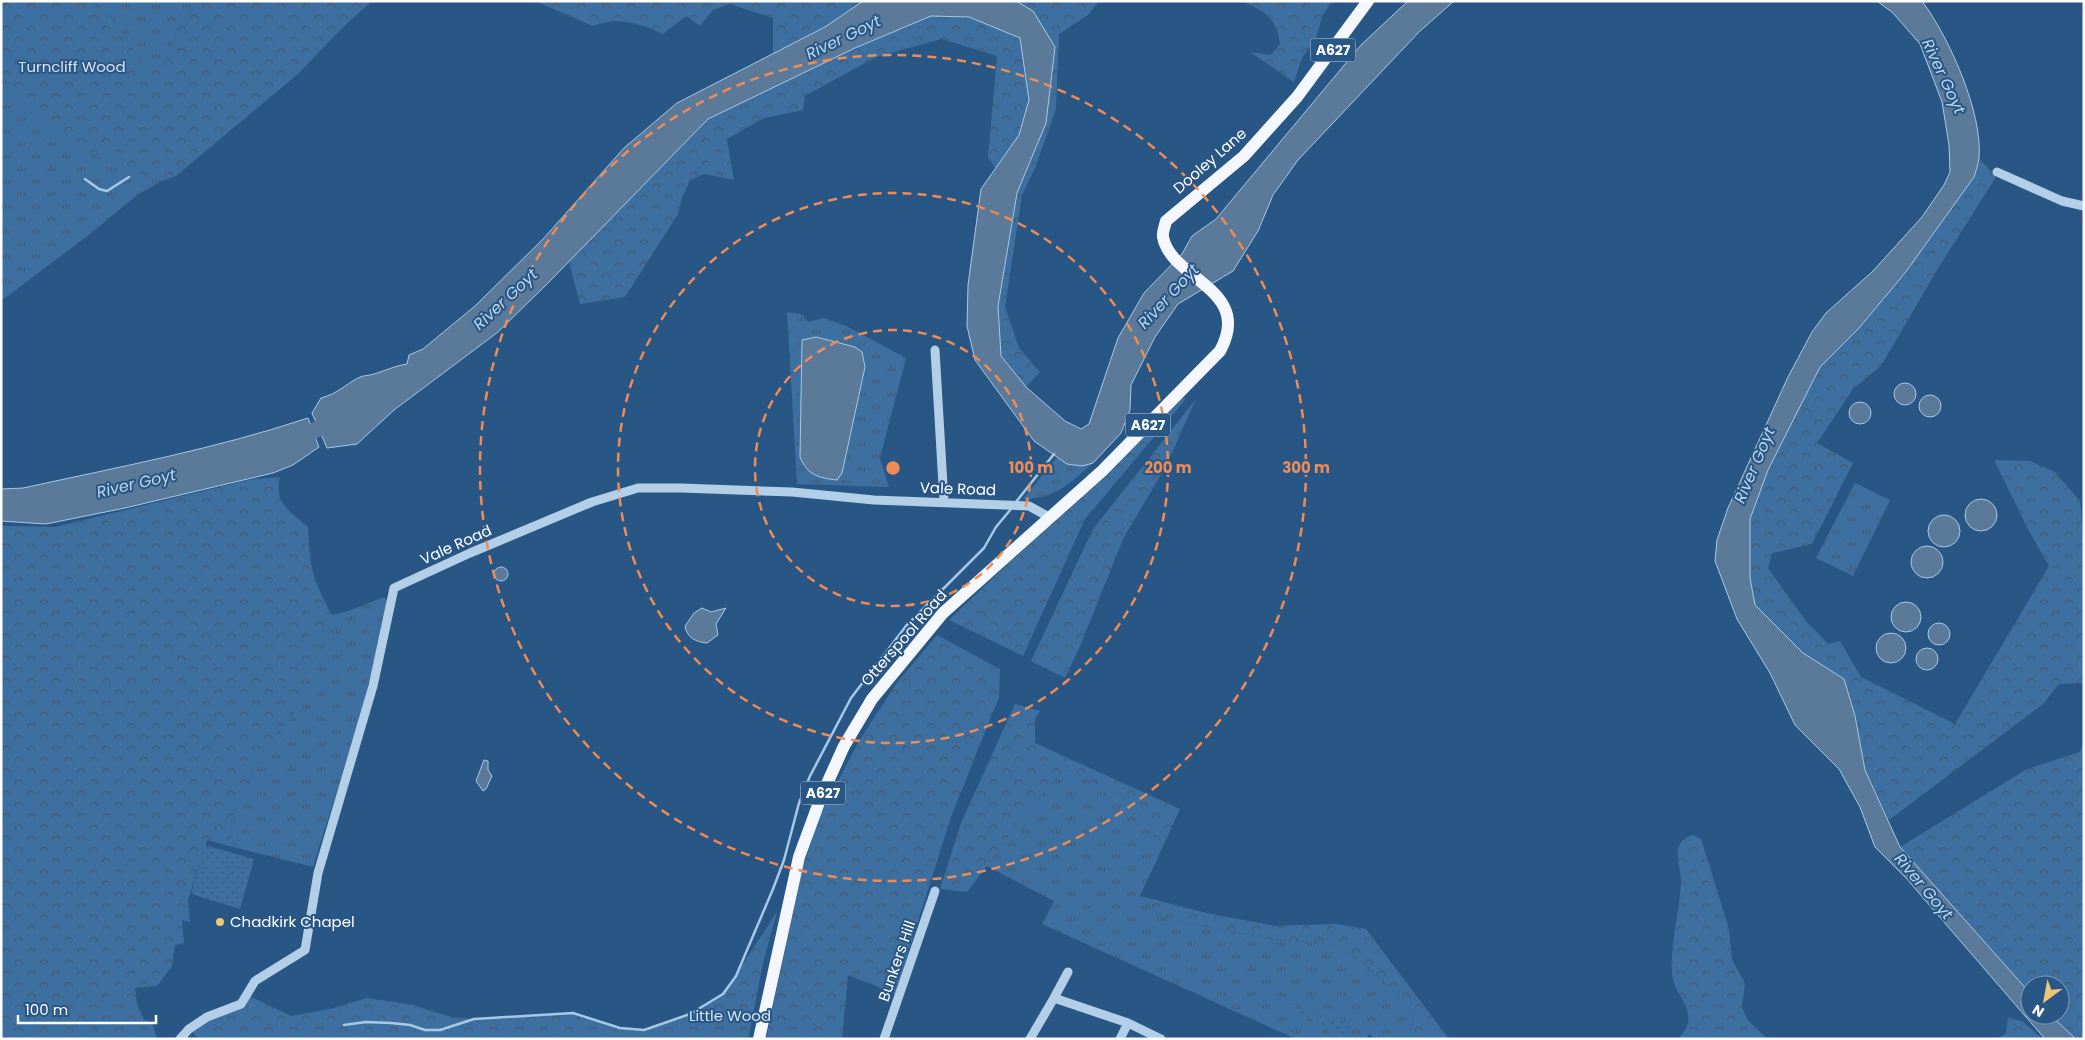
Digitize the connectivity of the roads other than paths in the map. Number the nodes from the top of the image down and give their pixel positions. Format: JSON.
{"nodes":[{"id":1,"x":1368,"y":1,"type":"edge"},
{"id":2,"x":1997,"y":172,"type":"dead end"},
{"id":3,"x":2084,"y":206,"type":"edge"},
{"id":4,"x":1229,"y":321,"type":"joint"},
{"id":5,"x":935,"y":350,"type":"dead end"},
{"id":6,"x":944,"y":502,"type":"junction"},
{"id":7,"x":1049,"y":517,"type":"junction"},
{"id":8,"x":935,"y":892,"type":"dead end"},
{"id":9,"x":1068,"y":972,"type":"dead end"},
{"id":10,"x":1054,"y":998,"type":"junction"},
{"id":11,"x":1128,"y":1023,"type":"junction"},
{"id":12,"x":180,"y":1039,"type":"edge"},
{"id":13,"x":759,"y":1039,"type":"edge"},
{"id":14,"x":884,"y":1039,"type":"edge"},
{"id":15,"x":1030,"y":1039,"type":"edge"},
{"id":16,"x":1120,"y":1039,"type":"edge"},
{"id":17,"x":1161,"y":1039,"type":"edge"}],
"edges":[{"from":1,"to":4,"type":"main road","name":"Dooley Lane","number":"A627"},
{"from":2,"to":3,"type":"street"},
{"from":4,"to":7,"type":"main road","name":"Otterspool Road","number":"A627"},
{"from":5,"to":6,"type":"street"},
{"from":6,"to":7,"type":"street","name":"Vale Road"},
{"from":6,"to":12,"type":"street","name":"Vale Road"},
{"from":7,"to":13,"type":"main road","name":"Otterspool Road","number":"A627"},
{"from":8,"to":14,"type":"street","name":"Bunkers Hill"},
{"from":9,"to":10,"type":"street"},
{"from":10,"to":11,"type":"street"},
{"from":10,"to":15,"type":"street"},
{"from":11,"to":16,"type":"street"},
{"from":11,"to":17,"type":"street"}]}
